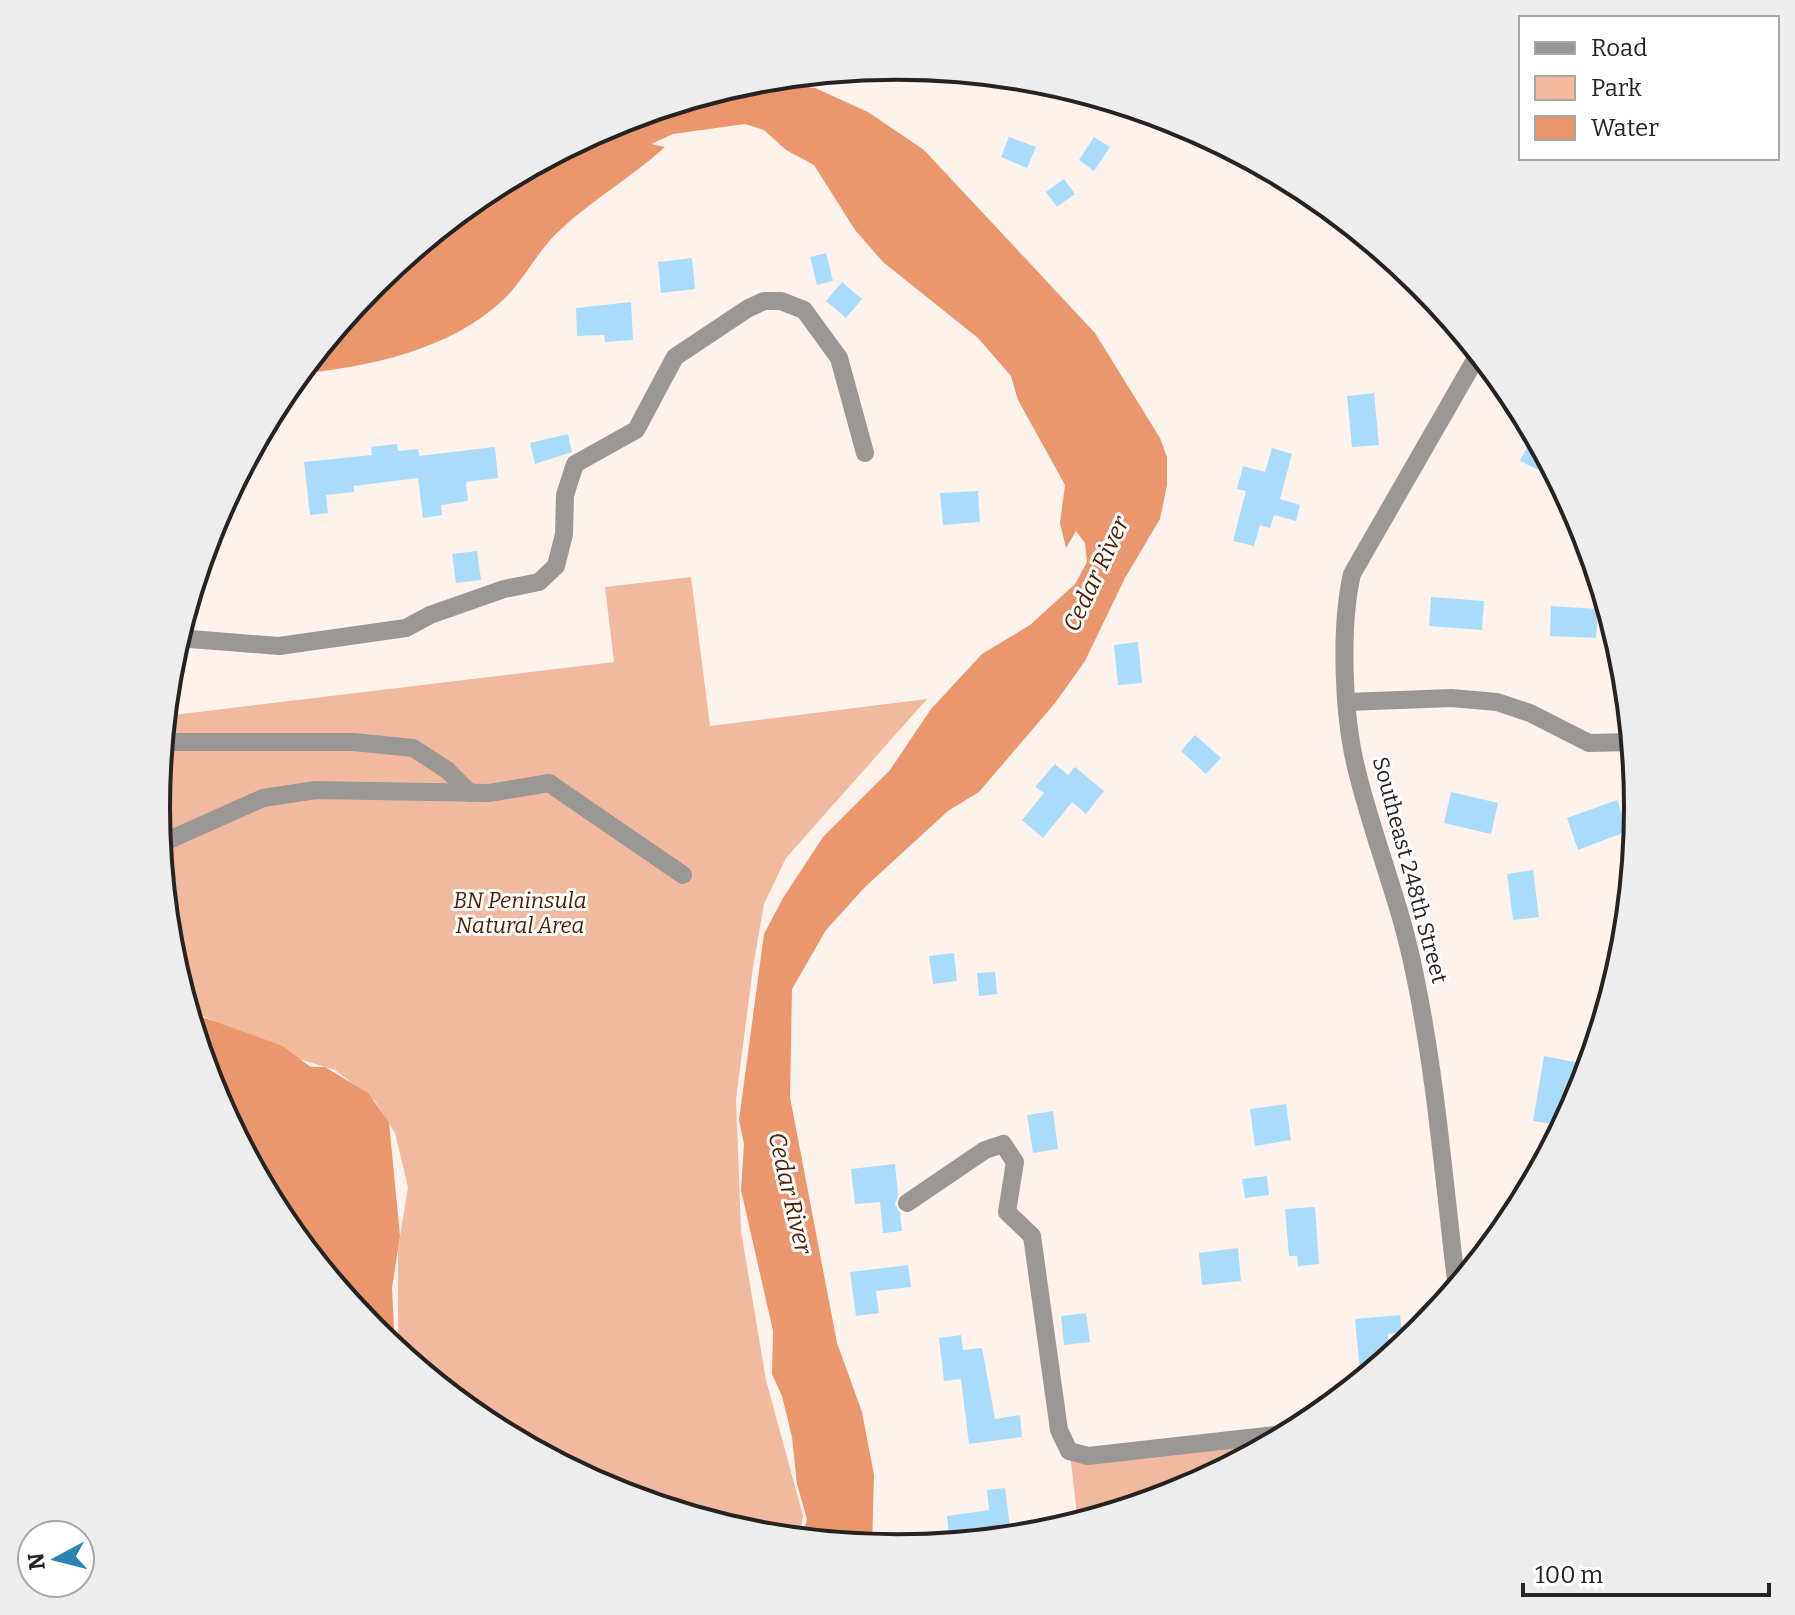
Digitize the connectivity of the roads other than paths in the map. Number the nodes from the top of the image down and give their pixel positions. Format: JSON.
{"nodes":[{"id":1,"x":1473,"y":363,"type":"edge"},
{"id":2,"x":865,"y":453,"type":"dead end"},
{"id":3,"x":190,"y":639,"type":"edge"},
{"id":4,"x":1348,"y":702,"type":"junction"},
{"id":5,"x":174,"y":742,"type":"edge"},
{"id":6,"x":1621,"y":742,"type":"edge"},
{"id":7,"x":470,"y":793,"type":"junction"},
{"id":8,"x":171,"y":839,"type":"edge"},
{"id":9,"x":683,"y":875,"type":"dead end"},
{"id":10,"x":907,"y":1203,"type":"dead end"},
{"id":11,"x":1455,"y":1274,"type":"edge"},
{"id":12,"x":1264,"y":1436,"type":"edge"}],
"edges":[{"from":1,"to":4,"type":"street","name":"Southeast 248th Street"},
{"from":2,"to":3,"type":"street"},
{"from":4,"to":6,"type":"street"},
{"from":4,"to":11,"type":"street","name":"Southeast 248th Street"},
{"from":5,"to":7,"type":"street"},
{"from":7,"to":8,"type":"street"},
{"from":7,"to":9,"type":"street"},
{"from":10,"to":12,"type":"street"}]}
